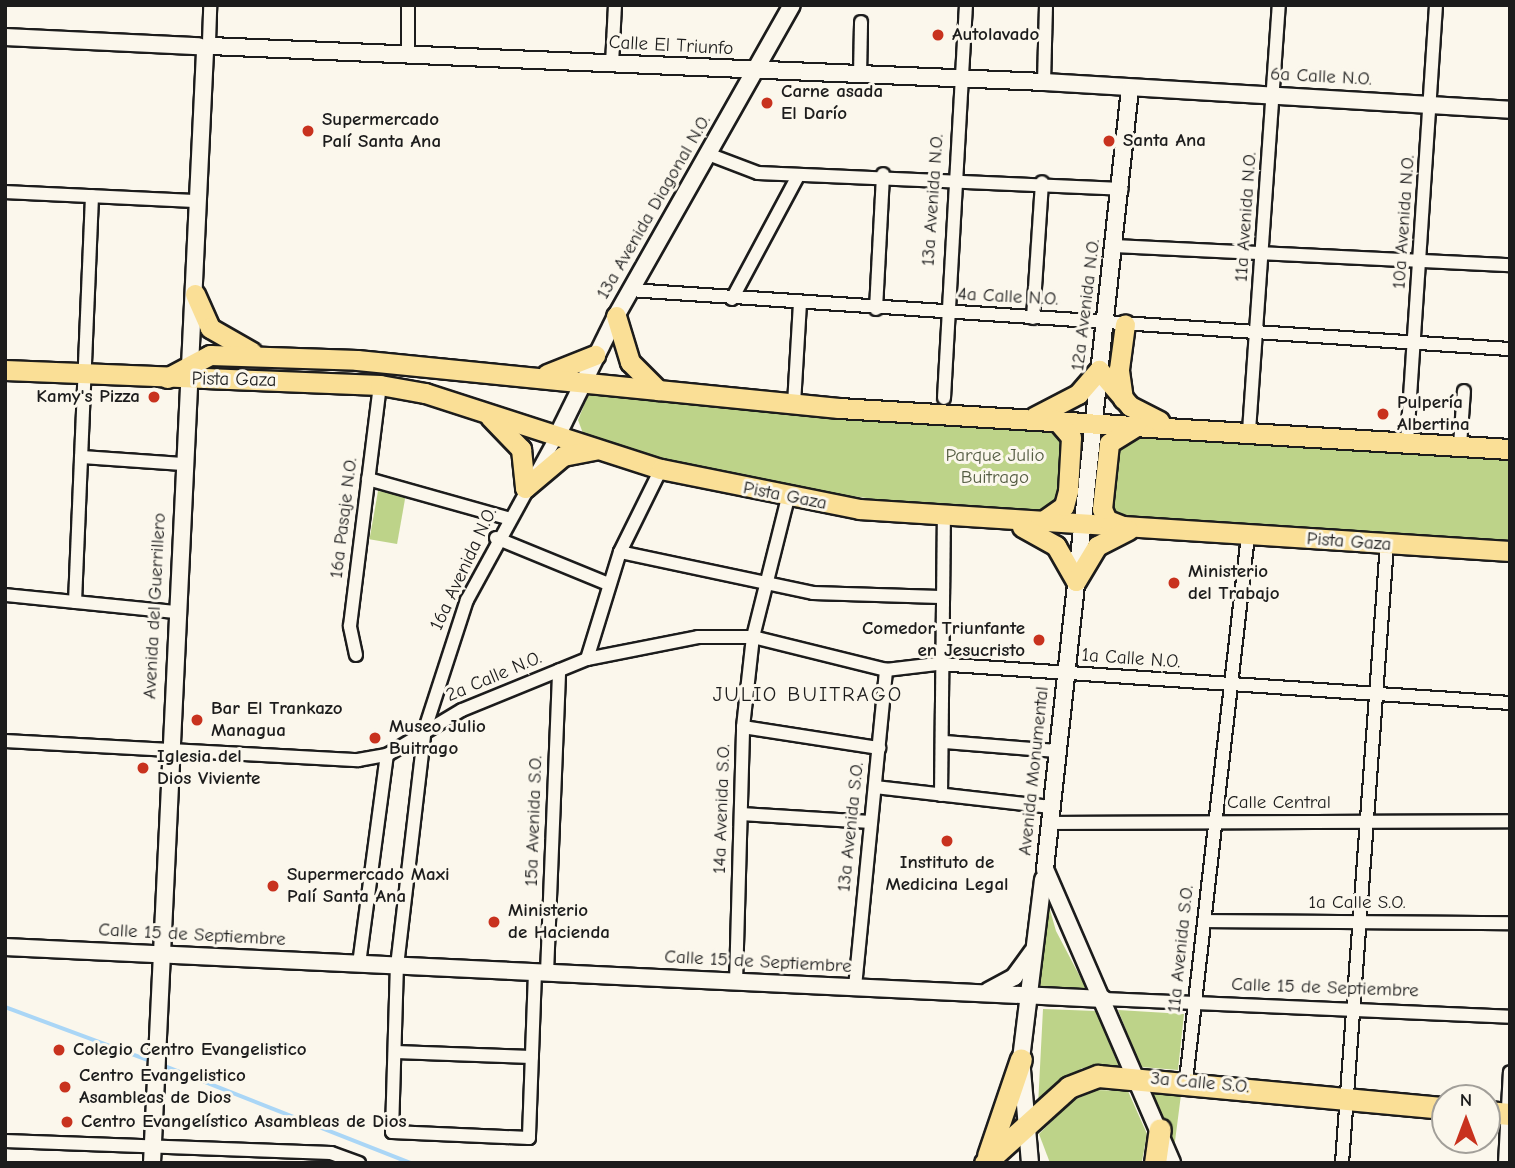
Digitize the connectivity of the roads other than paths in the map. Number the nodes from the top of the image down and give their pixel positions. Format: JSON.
{"nodes":[{"id":1,"x":202,"y":5,"type":"edge"},
{"id":2,"x":210,"y":5,"type":"edge"},
{"id":3,"x":408,"y":5,"type":"edge"},
{"id":4,"x":615,"y":5,"type":"edge"},
{"id":5,"x":792,"y":5,"type":"edge"},
{"id":6,"x":966,"y":5,"type":"edge"},
{"id":7,"x":1046,"y":5,"type":"edge"},
{"id":8,"x":1279,"y":5,"type":"edge"},
{"id":9,"x":1436,"y":5,"type":"edge"},
{"id":10,"x":861,"y":22,"type":"dead end"},
{"id":11,"x":5,"y":37,"type":"edge"},
{"id":12,"x":205,"y":45,"type":"junction"},
{"id":13,"x":408,"y":56,"type":"junction"},
{"id":14,"x":612,"y":64,"type":"junction"},
{"id":15,"x":755,"y":72,"type":"junction"},
{"id":16,"x":860,"y":76,"type":"junction"},
{"id":17,"x":963,"y":79,"type":"junction"},
{"id":18,"x":1044,"y":82,"type":"junction"},
{"id":19,"x":1130,"y":89,"type":"junction"},
{"id":20,"x":1274,"y":96,"type":"junction"},
{"id":21,"x":1432,"y":104,"type":"junction"},
{"id":22,"x":1510,"y":110,"type":"edge"},
{"id":23,"x":708,"y":154,"type":"junction"},
{"id":24,"x":883,"y":174,"type":"junction"},
{"id":25,"x":798,"y":176,"type":"junction"},
{"id":26,"x":952,"y":178,"type":"junction"},
{"id":27,"x":1042,"y":182,"type":"junction"},
{"id":28,"x":1122,"y":189,"type":"junction"},
{"id":29,"x":5,"y":192,"type":"edge"},
{"id":30,"x":92,"y":197,"type":"junction"},
{"id":31,"x":199,"y":201,"type":"junction"},
{"id":32,"x":1115,"y":246,"type":"junction"},
{"id":33,"x":1263,"y":252,"type":"junction"},
{"id":34,"x":1420,"y":261,"type":"junction"},
{"id":35,"x":1510,"y":265,"type":"edge"},
{"id":36,"x":630,"y":290,"type":"junction"},
{"id":37,"x":195,"y":294,"type":"junction"},
{"id":38,"x":732,"y":299,"type":"junction"},
{"id":39,"x":800,"y":304,"type":"junction"},
{"id":40,"x":876,"y":309,"type":"junction"},
{"id":41,"x":945,"y":313,"type":"junction"},
{"id":42,"x":616,"y":316,"type":"junction"},
{"id":43,"x":1033,"y":318,"type":"junction"},
{"id":44,"x":1105,"y":322,"type":"junction"},
{"id":45,"x":1125,"y":324,"type":"junction"},
{"id":46,"x":1257,"y":333,"type":"junction"},
{"id":47,"x":1414,"y":343,"type":"junction"},
{"id":48,"x":1510,"y":349,"type":"edge"},
{"id":49,"x":595,"y":355,"type":"junction"},
{"id":50,"x":263,"y":356,"type":"junction"},
{"id":51,"x":5,"y":370,"type":"edge"},
{"id":52,"x":1099,"y":370,"type":"junction"},
{"id":53,"x":190,"y":372,"type":"junction"},
{"id":54,"x":84,"y":375,"type":"junction"},
{"id":55,"x":539,"y":376,"type":"junction"},
{"id":56,"x":583,"y":382,"type":"junction"},
{"id":57,"x":380,"y":385,"type":"junction"},
{"id":58,"x":658,"y":390,"type":"junction"},
{"id":59,"x":1464,"y":391,"type":"dead end"},
{"id":60,"x":944,"y":398,"type":"dead end"},
{"id":61,"x":1124,"y":400,"type":"junction"},
{"id":62,"x":794,"y":404,"type":"junction"},
{"id":63,"x":477,"y":409,"type":"junction"},
{"id":64,"x":1031,"y":418,"type":"junction"},
{"id":65,"x":1056,"y":420,"type":"junction"},
{"id":66,"x":1093,"y":422,"type":"junction"},
{"id":67,"x":1144,"y":425,"type":"junction"},
{"id":68,"x":1169,"y":426,"type":"junction"},
{"id":69,"x":1249,"y":431,"type":"junction"},
{"id":70,"x":558,"y":433,"type":"junction"},
{"id":71,"x":1407,"y":442,"type":"junction"},
{"id":72,"x":1460,"y":446,"type":"junction"},
{"id":73,"x":1510,"y":449,"type":"edge"},
{"id":74,"x":610,"y":451,"type":"junction"},
{"id":75,"x":81,"y":457,"type":"junction"},
{"id":76,"x":184,"y":464,"type":"junction"},
{"id":77,"x":662,"y":469,"type":"junction"},
{"id":78,"x":368,"y":478,"type":"junction"},
{"id":79,"x":525,"y":488,"type":"junction"},
{"id":80,"x":788,"y":498,"type":"junction"},
{"id":81,"x":507,"y":518,"type":"junction"},
{"id":82,"x":944,"y":518,"type":"junction"},
{"id":83,"x":1004,"y":521,"type":"junction"},
{"id":84,"x":1040,"y":523,"type":"junction"},
{"id":85,"x":1082,"y":526,"type":"junction"},
{"id":86,"x":1134,"y":528,"type":"junction"},
{"id":87,"x":1248,"y":535,"type":"junction"},
{"id":88,"x":496,"y":538,"type":"junction"},
{"id":89,"x":1387,"y":544,"type":"junction"},
{"id":90,"x":1473,"y":550,"type":"junction"},
{"id":91,"x":1510,"y":551,"type":"edge"},
{"id":92,"x":620,"y":552,"type":"junction"},
{"id":93,"x":1510,"y":564,"type":"edge"},
{"id":94,"x":1076,"y":581,"type":"junction"},
{"id":95,"x":767,"y":583,"type":"junction"},
{"id":96,"x":608,"y":584,"type":"junction"},
{"id":97,"x":5,"y":595,"type":"edge"},
{"id":98,"x":940,"y":597,"type":"junction"},
{"id":99,"x":75,"y":602,"type":"junction"},
{"id":100,"x":174,"y":612,"type":"junction"},
{"id":101,"x":753,"y":637,"type":"junction"},
{"id":102,"x":356,"y":655,"type":"dead end"},
{"id":103,"x":587,"y":659,"type":"junction"},
{"id":104,"x":937,"y":664,"type":"junction"},
{"id":105,"x":559,"y":670,"type":"junction"},
{"id":106,"x":886,"y":670,"type":"junction"},
{"id":107,"x":1066,"y":674,"type":"junction"},
{"id":108,"x":1230,"y":685,"type":"junction"},
{"id":109,"x":1377,"y":696,"type":"junction"},
{"id":110,"x":1510,"y":703,"type":"edge"},
{"id":111,"x":743,"y":727,"type":"junction"},
{"id":112,"x":425,"y":729,"type":"junction"},
{"id":113,"x":5,"y":741,"type":"edge"},
{"id":114,"x":945,"y":742,"type":"junction"},
{"id":115,"x":170,"y":748,"type":"junction"},
{"id":116,"x":879,"y":748,"type":"junction"},
{"id":117,"x":1057,"y":751,"type":"junction"},
{"id":118,"x":387,"y":755,"type":"junction"},
{"id":119,"x":875,"y":787,"type":"junction"},
{"id":120,"x":941,"y":794,"type":"junction"},
{"id":121,"x":741,"y":814,"type":"junction"},
{"id":122,"x":1050,"y":815,"type":"junction"},
{"id":123,"x":1510,"y":821,"type":"edge"},
{"id":124,"x":871,"y":822,"type":"junction"},
{"id":125,"x":1214,"y":822,"type":"junction"},
{"id":126,"x":1367,"y":822,"type":"junction"},
{"id":127,"x":1045,"y":869,"type":"junction"},
{"id":128,"x":1204,"y":921,"type":"junction"},
{"id":129,"x":1361,"y":922,"type":"junction"},
{"id":130,"x":1510,"y":923,"type":"edge"},
{"id":131,"x":1036,"y":939,"type":"junction"},
{"id":132,"x":5,"y":947,"type":"edge"},
{"id":133,"x":162,"y":954,"type":"junction"},
{"id":134,"x":359,"y":964,"type":"junction"},
{"id":135,"x":397,"y":966,"type":"junction"},
{"id":136,"x":541,"y":973,"type":"junction"},
{"id":137,"x":736,"y":982,"type":"junction"},
{"id":138,"x":855,"y":987,"type":"junction"},
{"id":139,"x":980,"y":994,"type":"junction"},
{"id":140,"x":1029,"y":996,"type":"junction"},
{"id":141,"x":1104,"y":999,"type":"junction"},
{"id":142,"x":1195,"y":1004,"type":"junction"},
{"id":143,"x":1356,"y":1010,"type":"junction"},
{"id":144,"x":1510,"y":1017,"type":"edge"},
{"id":145,"x":395,"y":1052,"type":"junction"},
{"id":146,"x":531,"y":1057,"type":"junction"},
{"id":147,"x":1021,"y":1059,"type":"junction"},
{"id":148,"x":1510,"y":1073,"type":"edge"},
{"id":149,"x":1138,"y":1077,"type":"junction"},
{"id":150,"x":1186,"y":1081,"type":"junction"},
{"id":151,"x":1348,"y":1098,"type":"junction"},
{"id":152,"x":1431,"y":1107,"type":"edge"},
{"id":153,"x":1501,"y":1113,"type":"edge"},
{"id":154,"x":1160,"y":1129,"type":"junction"},
{"id":155,"x":1023,"y":1133,"type":"junction"},
{"id":156,"x":5,"y":1141,"type":"edge"},
{"id":157,"x":152,"y":1155,"type":"edge"},
{"id":158,"x":359,"y":1163,"type":"edge"},
{"id":159,"x":985,"y":1163,"type":"edge"},
{"id":160,"x":1030,"y":1163,"type":"edge"},
{"id":161,"x":1155,"y":1163,"type":"edge"},
{"id":162,"x":1172,"y":1163,"type":"edge"},
{"id":163,"x":1342,"y":1163,"type":"edge"},
{"id":164,"x":1505,"y":1163,"type":"edge"}],
"edges":[{"from":1,"to":12,"type":"street","name":"Avenida del Guerrillero"},
{"from":2,"to":12,"type":"street","name":"Avenida del Guerrillero"},
{"from":3,"to":13,"type":"street"},
{"from":4,"to":14,"type":"street"},
{"from":5,"to":15,"type":"street","name":"13a Avenida Diagonal N.O."},
{"from":6,"to":17,"type":"street","name":"13a Avenida N.O."},
{"from":7,"to":18,"type":"street"},
{"from":8,"to":20,"type":"street","name":"11a Avenida N.O."},
{"from":9,"to":21,"type":"street","name":"10a Avenida N.O."},
{"from":10,"to":16,"type":"street"},
{"from":11,"to":12,"type":"street","name":"Calle El Triunfo"},
{"from":12,"to":13,"type":"street","name":"Calle El Triunfo"},
{"from":12,"to":31,"type":"street","name":"Avenida del Guerrillero"},
{"from":13,"to":14,"type":"street","name":"Calle El Triunfo"},
{"from":14,"to":15,"type":"street","name":"Calle El Triunfo"},
{"from":15,"to":16,"type":"street","name":"Calle El Triunfo"},
{"from":15,"to":23,"type":"street","name":"13a Avenida Diagonal N.O."},
{"from":16,"to":17,"type":"street","name":"Calle El Triunfo"},
{"from":17,"to":18,"type":"street","name":"Calle El Triunfo"},
{"from":17,"to":26,"type":"street","name":"13a Avenida N.O."},
{"from":18,"to":19,"type":"street","name":"Calle El Triunfo"},
{"from":19,"to":20,"type":"street","name":"6a Calle N.O."},
{"from":19,"to":28,"type":"street","name":"12a Avenida N.O."},
{"from":20,"to":21,"type":"street","name":"6a Calle N.O."},
{"from":20,"to":33,"type":"street","name":"11a Avenida N.O."},
{"from":21,"to":22,"type":"street","name":"6a Calle N.O."},
{"from":21,"to":34,"type":"street","name":"10a Avenida N.O."},
{"from":23,"to":25,"type":"street"},
{"from":23,"to":36,"type":"street","name":"13a Avenida Diagonal N.O."},
{"from":24,"to":25,"type":"street"},
{"from":24,"to":26,"type":"street"},
{"from":24,"to":40,"type":"street"},
{"from":25,"to":38,"type":"street"},
{"from":26,"to":27,"type":"street"},
{"from":26,"to":41,"type":"street","name":"13a Avenida N.O."},
{"from":27,"to":28,"type":"street"},
{"from":27,"to":43,"type":"street"},
{"from":28,"to":32,"type":"street","name":"12a Avenida N.O."},
{"from":29,"to":30,"type":"street"},
{"from":30,"to":31,"type":"street"},
{"from":30,"to":54,"type":"street"},
{"from":31,"to":37,"type":"street","name":"Avenida del Guerrillero"},
{"from":32,"to":33,"type":"street"},
{"from":32,"to":44,"type":"street","name":"12a Avenida N.O."},
{"from":33,"to":34,"type":"street"},
{"from":33,"to":46,"type":"street","name":"11a Avenida N.O."},
{"from":34,"to":35,"type":"street"},
{"from":34,"to":47,"type":"street","name":"10a Avenida N.O."},
{"from":36,"to":38,"type":"street","name":"4a Calle N.O."},
{"from":36,"to":42,"type":"street","name":"13a Avenida Diagonal N.O."},
{"from":37,"to":50,"type":"main road"},
{"from":37,"to":53,"type":"street","name":"Avenida del Guerrillero"},
{"from":38,"to":39,"type":"street","name":"4a Calle N.O."},
{"from":39,"to":40,"type":"street","name":"4a Calle N.O."},
{"from":39,"to":62,"type":"street"},
{"from":40,"to":41,"type":"street","name":"4a Calle N.O."},
{"from":41,"to":43,"type":"street","name":"4a Calle N.O."},
{"from":41,"to":60,"type":"street","name":"13a Avenida N.O."},
{"from":42,"to":49,"type":"street","name":"13a Avenida Diagonal N.O."},
{"from":42,"to":58,"type":"main road"},
{"from":43,"to":44,"type":"street","name":"4a Calle N.O."},
{"from":44,"to":45,"type":"street","name":"4a Calle N.O."},
{"from":44,"to":52,"type":"street","name":"12a Avenida N.O."},
{"from":45,"to":46,"type":"street","name":"4a Calle N.O."},
{"from":45,"to":61,"type":"main road"},
{"from":46,"to":47,"type":"street","name":"4a Calle N.O."},
{"from":46,"to":69,"type":"street","name":"11a Avenida N.O."},
{"from":47,"to":48,"type":"street","name":"4a Calle N.O."},
{"from":47,"to":71,"type":"street","name":"10a Avenida N.O."},
{"from":49,"to":55,"type":"main road"},
{"from":49,"to":56,"type":"street","name":"13a Avenida Diagonal N.O."},
{"from":50,"to":53,"type":"main road","name":"Pista Gaza"},
{"from":50,"to":55,"type":"main road","name":"Pista Gaza"},
{"from":51,"to":54,"type":"main road"},
{"from":52,"to":61,"type":"main road"},
{"from":52,"to":64,"type":"main road"},
{"from":52,"to":66,"type":"street","name":"12a Avenida N.O."},
{"from":53,"to":54,"type":"main road","name":"Pista Gaza"},
{"from":53,"to":57,"type":"main road","name":"Pista Gaza"},
{"from":53,"to":76,"type":"street","name":"Avenida del Guerrillero"},
{"from":54,"to":75,"type":"street"},
{"from":55,"to":56,"type":"main road","name":"Pista Gaza"},
{"from":56,"to":58,"type":"main road","name":"Pista Gaza"},
{"from":56,"to":70,"type":"street","name":"13a Avenida Diagonal N.O."},
{"from":57,"to":63,"type":"main road","name":"Pista Gaza"},
{"from":57,"to":78,"type":"street","name":"16a Pasaje N.O."},
{"from":58,"to":62,"type":"main road","name":"Pista Gaza"},
{"from":59,"to":72,"type":"street"},
{"from":61,"to":68,"type":"main road"},
{"from":62,"to":64,"type":"main road","name":"Pista Gaza"},
{"from":63,"to":70,"type":"main road","name":"Pista Gaza"},
{"from":63,"to":79,"type":"main road"},
{"from":64,"to":65,"type":"main road","name":"Pista Gaza"},
{"from":65,"to":66,"type":"main road","name":"Pista Gaza"},
{"from":65,"to":84,"type":"main road"},
{"from":66,"to":67,"type":"main road","name":"Pista Gaza"},
{"from":66,"to":85,"type":"street","name":"12a Avenida N.O."},
{"from":67,"to":68,"type":"main road","name":"Pista Gaza"},
{"from":67,"to":86,"type":"main road"},
{"from":68,"to":69,"type":"main road","name":"Pista Gaza"},
{"from":69,"to":71,"type":"main road","name":"Pista Gaza"},
{"from":70,"to":74,"type":"main road","name":"Pista Gaza"},
{"from":70,"to":79,"type":"street","name":"16a Avenida N.O."},
{"from":71,"to":72,"type":"main road","name":"Pista Gaza"},
{"from":72,"to":73,"type":"main road","name":"Pista Gaza"},
{"from":74,"to":77,"type":"main road","name":"Pista Gaza"},
{"from":74,"to":79,"type":"main road"},
{"from":75,"to":76,"type":"street"},
{"from":75,"to":99,"type":"street"},
{"from":76,"to":100,"type":"street","name":"Avenida del Guerrillero"},
{"from":77,"to":80,"type":"main road","name":"Pista Gaza"},
{"from":77,"to":92,"type":"street"},
{"from":78,"to":81,"type":"street"},
{"from":78,"to":102,"type":"street","name":"16a Pasaje N.O."},
{"from":79,"to":81,"type":"street","name":"16a Avenida N.O."},
{"from":80,"to":82,"type":"main road","name":"Pista Gaza"},
{"from":80,"to":95,"type":"street","name":"14a Avenida S.O."},
{"from":81,"to":88,"type":"street","name":"16a Avenida N.O."},
{"from":82,"to":83,"type":"main road","name":"Pista Gaza"},
{"from":82,"to":98,"type":"street"},
{"from":83,"to":84,"type":"main road","name":"Pista Gaza"},
{"from":83,"to":94,"type":"main road"},
{"from":84,"to":85,"type":"main road","name":"Pista Gaza"},
{"from":85,"to":86,"type":"main road","name":"Pista Gaza"},
{"from":85,"to":94,"type":"street","name":"Avenida Monumental"},
{"from":86,"to":87,"type":"main road","name":"Pista Gaza"},
{"from":86,"to":94,"type":"main road"},
{"from":87,"to":89,"type":"main road","name":"Pista Gaza"},
{"from":87,"to":108,"type":"street"},
{"from":88,"to":96,"type":"street"},
{"from":88,"to":112,"type":"street","name":"16a Avenida N.O."},
{"from":89,"to":90,"type":"main road","name":"Pista Gaza"},
{"from":89,"to":109,"type":"street"},
{"from":90,"to":91,"type":"main road","name":"Pista Gaza"},
{"from":90,"to":93,"type":"main road"},
{"from":92,"to":95,"type":"street"},
{"from":92,"to":96,"type":"street"},
{"from":94,"to":107,"type":"street","name":"Avenida Monumental"},
{"from":95,"to":98,"type":"street"},
{"from":95,"to":101,"type":"street","name":"14a Avenida S.O."},
{"from":96,"to":103,"type":"street"},
{"from":97,"to":99,"type":"street"},
{"from":98,"to":104,"type":"street"},
{"from":99,"to":100,"type":"street"},
{"from":100,"to":115,"type":"street","name":"Avenida del Guerrillero"},
{"from":101,"to":103,"type":"street","name":"2a Calle N.O."},
{"from":101,"to":106,"type":"street","name":"1a Calle N.O."},
{"from":101,"to":111,"type":"street","name":"14a Avenida S.O."},
{"from":103,"to":105,"type":"street","name":"2a Calle N.O."},
{"from":104,"to":106,"type":"street","name":"1a Calle N.O."},
{"from":104,"to":107,"type":"street","name":"1a Calle N.O."},
{"from":104,"to":114,"type":"street"},
{"from":105,"to":112,"type":"street","name":"2a Calle N.O."},
{"from":105,"to":136,"type":"street","name":"15a Avenida S.O."},
{"from":106,"to":116,"type":"street","name":"13a Avenida S.O."},
{"from":107,"to":108,"type":"street","name":"1a Calle N.O."},
{"from":107,"to":117,"type":"street","name":"Avenida Monumental"},
{"from":108,"to":109,"type":"street","name":"1a Calle N.O."},
{"from":108,"to":125,"type":"street"},
{"from":109,"to":110,"type":"street","name":"1a Calle N.O."},
{"from":109,"to":126,"type":"street"},
{"from":111,"to":116,"type":"street"},
{"from":111,"to":121,"type":"street","name":"14a Avenida S.O."},
{"from":112,"to":118,"type":"street","name":"2a Calle N.O."},
{"from":112,"to":135,"type":"street","name":"16a Avenida N.O."},
{"from":113,"to":115,"type":"street","name":"2a Calle N.O."},
{"from":114,"to":117,"type":"street"},
{"from":114,"to":120,"type":"street"},
{"from":115,"to":118,"type":"street","name":"2a Calle N.O."},
{"from":115,"to":133,"type":"street","name":"Avenida del Guerrillero"},
{"from":116,"to":119,"type":"street","name":"13a Avenida S.O."},
{"from":117,"to":122,"type":"street","name":"Avenida Monumental"},
{"from":118,"to":134,"type":"street"},
{"from":119,"to":120,"type":"street","name":"Calle Central"},
{"from":119,"to":124,"type":"street","name":"13a Avenida S.O."},
{"from":120,"to":122,"type":"street","name":"Calle Central"},
{"from":121,"to":124,"type":"street"},
{"from":121,"to":137,"type":"street","name":"14a Avenida S.O."},
{"from":122,"to":125,"type":"street","name":"Calle Central"},
{"from":122,"to":127,"type":"street","name":"Avenida Monumental"},
{"from":123,"to":126,"type":"street","name":"Calle Central"},
{"from":124,"to":138,"type":"street","name":"13a Avenida S.O."},
{"from":125,"to":126,"type":"street","name":"Calle Central"},
{"from":125,"to":128,"type":"street","name":"11a Avenida S.O."},
{"from":126,"to":129,"type":"street"},
{"from":127,"to":131,"type":"street"},
{"from":127,"to":141,"type":"street","name":"Avenida Monumental"},
{"from":128,"to":129,"type":"street","name":"1a Calle S.O."},
{"from":128,"to":142,"type":"street","name":"11a Avenida S.O."},
{"from":129,"to":130,"type":"street","name":"1a Calle S.O."},
{"from":129,"to":143,"type":"street"},
{"from":131,"to":139,"type":"street"},
{"from":131,"to":140,"type":"street"},
{"from":132,"to":133,"type":"street","name":"Calle 15 de Septiembre"},
{"from":133,"to":134,"type":"street","name":"Calle 15 de Septiembre"},
{"from":133,"to":157,"type":"street","name":"Avenida del Guerrillero"},
{"from":134,"to":135,"type":"street","name":"Calle 15 de Septiembre"},
{"from":135,"to":136,"type":"street","name":"Calle 15 de Septiembre"},
{"from":135,"to":145,"type":"street","name":"16a Avenida N.O."},
{"from":136,"to":137,"type":"street","name":"Calle 15 de Septiembre"},
{"from":136,"to":146,"type":"street","name":"15a Avenida S.O."},
{"from":137,"to":138,"type":"street","name":"Calle 15 de Septiembre"},
{"from":138,"to":139,"type":"street","name":"Calle 15 de Septiembre"},
{"from":139,"to":140,"type":"street","name":"Calle 15 de Septiembre"},
{"from":140,"to":141,"type":"street","name":"Calle 15 de Septiembre"},
{"from":140,"to":147,"type":"street"},
{"from":141,"to":142,"type":"street","name":"Calle 15 de Septiembre"},
{"from":141,"to":149,"type":"street","name":"Avenida Monumental"},
{"from":142,"to":143,"type":"street","name":"Calle 15 de Septiembre"},
{"from":142,"to":150,"type":"street","name":"11a Avenida S.O."},
{"from":143,"to":144,"type":"street","name":"Calle 15 de Septiembre"},
{"from":143,"to":151,"type":"street"},
{"from":145,"to":146,"type":"street"},
{"from":145,"to":146,"type":"street","name":"15a Avenida S.O."},
{"from":147,"to":155,"type":"street"},
{"from":147,"to":159,"type":"highway"},
{"from":148,"to":153,"type":"street"},
{"from":149,"to":150,"type":"highway","name":"3a Calle S.O."},
{"from":149,"to":154,"type":"street","name":"Avenida Monumental"},
{"from":149,"to":155,"type":"highway","name":"3a Calle S.O."},
{"from":150,"to":151,"type":"highway","name":"3a Calle S.O."},
{"from":151,"to":152,"type":"highway","name":"3a Calle S.O."},
{"from":151,"to":163,"type":"street"},
{"from":153,"to":164,"type":"street"},
{"from":154,"to":161,"type":"highway"},
{"from":154,"to":162,"type":"street","name":"Avenida Monumental"},
{"from":155,"to":159,"type":"highway","name":"3a Calle S.O."},
{"from":155,"to":160,"type":"street"},
{"from":156,"to":157,"type":"street"},
{"from":157,"to":158,"type":"street"}]}
